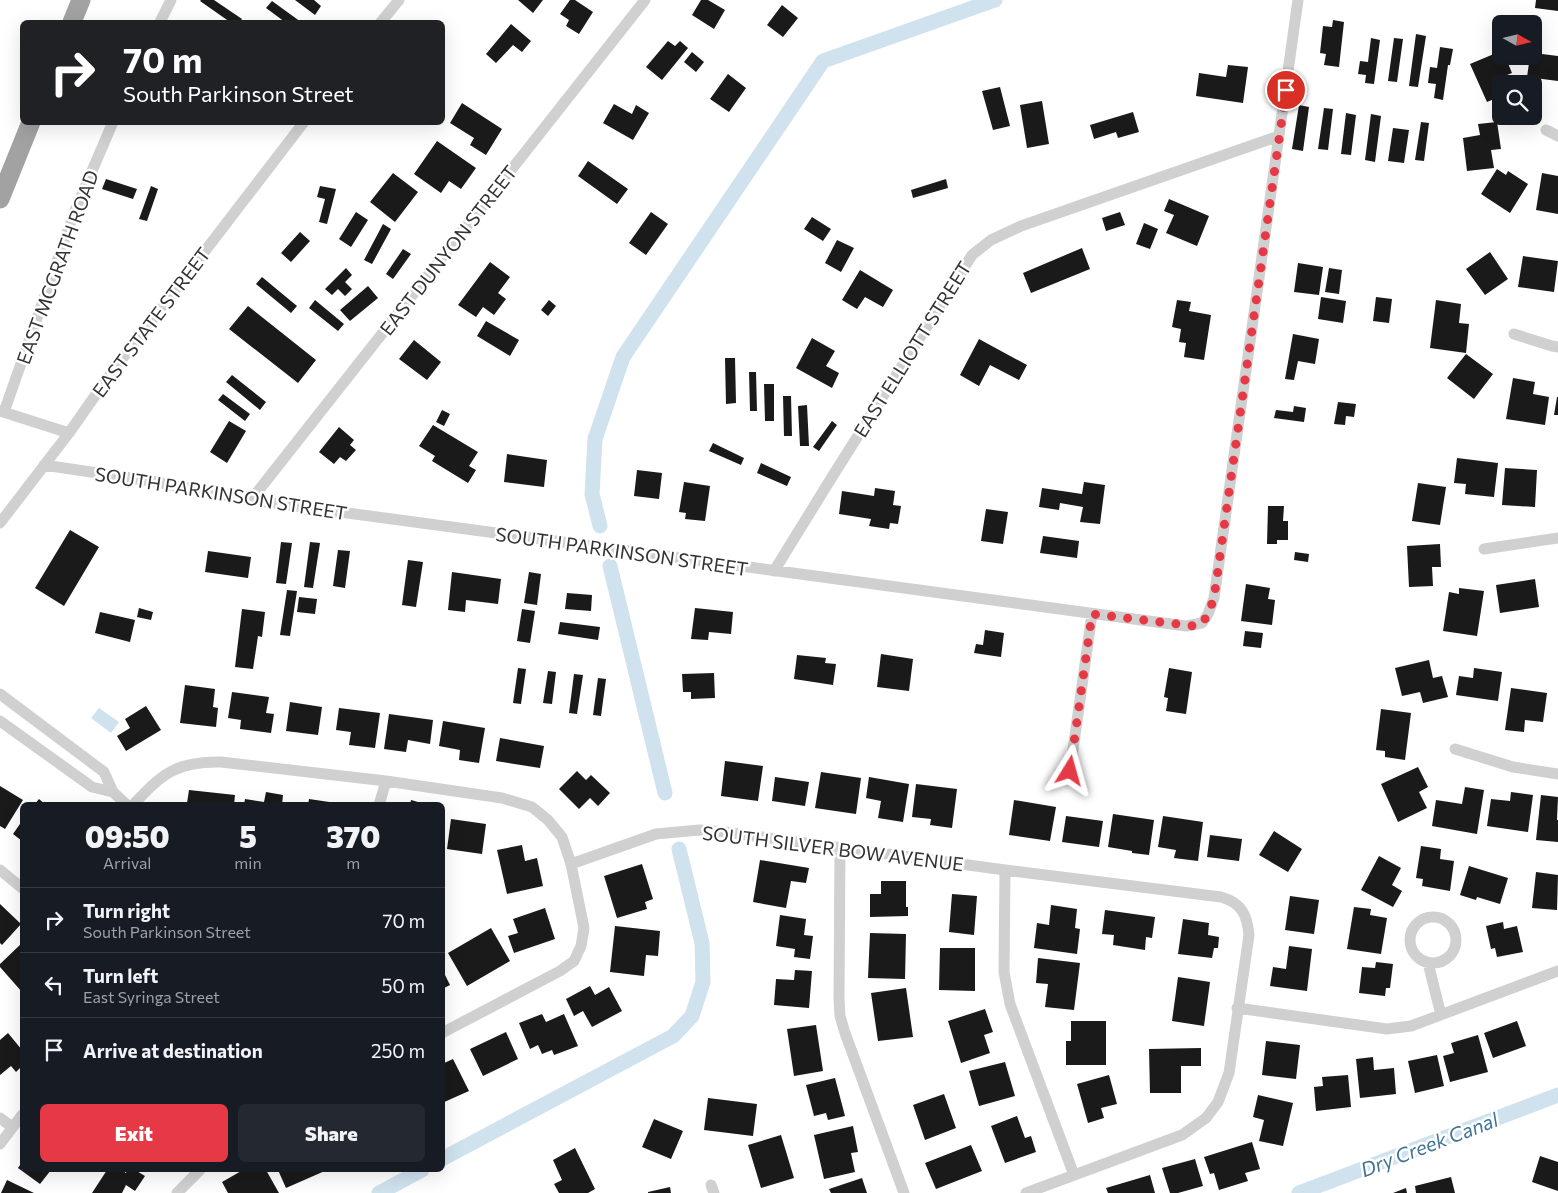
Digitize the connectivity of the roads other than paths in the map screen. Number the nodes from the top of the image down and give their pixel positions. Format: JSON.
{"nodes":[{"id":1,"x":81,"y":0,"type":"edge"},
{"id":2,"x":171,"y":0,"type":"edge"},
{"id":3,"x":399,"y":0,"type":"edge"},
{"id":4,"x":645,"y":0,"type":"edge"},
{"id":5,"x":1298,"y":0,"type":"edge"},
{"id":6,"x":73,"y":20,"type":"edge"},
{"id":7,"x":161,"y":20,"type":"edge"},
{"id":8,"x":383,"y":20,"type":"edge"},
{"id":9,"x":30,"y":125,"type":"edge"},
{"id":10,"x":112,"y":125,"type":"edge"},
{"id":11,"x":302,"y":125,"type":"edge"},
{"id":12,"x":1546,"y":130,"type":"dead end"},
{"id":13,"x":1279,"y":136,"type":"junction"},
{"id":14,"x":1558,"y":136,"type":"edge"},
{"id":15,"x":0,"y":199,"type":"edge"},
{"id":16,"x":1514,"y":334,"type":"dead end"},
{"id":17,"x":1558,"y":347,"type":"edge"},
{"id":18,"x":2,"y":412,"type":"edge"},
{"id":19,"x":69,"y":433,"type":"junction"},
{"id":20,"x":44,"y":465,"type":"junction"},
{"id":21,"x":251,"y":500,"type":"junction"},
{"id":22,"x":0,"y":523,"type":"edge"},
{"id":23,"x":1558,"y":538,"type":"edge"},
{"id":24,"x":1484,"y":549,"type":"dead end"},
{"id":25,"x":774,"y":572,"type":"junction"},
{"id":26,"x":1092,"y":614,"type":"junction"},
{"id":27,"x":0,"y":694,"type":"edge"},
{"id":28,"x":0,"y":721,"type":"edge"},
{"id":29,"x":1455,"y":749,"type":"dead end"},
{"id":30,"x":1070,"y":771,"type":"dead end"},
{"id":31,"x":1558,"y":774,"type":"edge"},
{"id":32,"x":386,"y":781,"type":"junction"},
{"id":33,"x":113,"y":792,"type":"junction"},
{"id":34,"x":124,"y":802,"type":"edge"},
{"id":35,"x":136,"y":802,"type":"edge"},
{"id":36,"x":380,"y":802,"type":"edge"},
{"id":37,"x":840,"y":848,"type":"junction"},
{"id":38,"x":571,"y":864,"type":"junction"},
{"id":39,"x":0,"y":870,"type":"edge"},
{"id":40,"x":1005,"y":870,"type":"junction"},
{"id":41,"x":20,"y":886,"type":"edge"},
{"id":42,"x":1428,"y":963,"type":"junction"},
{"id":43,"x":1558,"y":971,"type":"edge"},
{"id":44,"x":1237,"y":1008,"type":"junction"},
{"id":45,"x":1441,"y":1015,"type":"junction"},
{"id":46,"x":445,"y":1031,"type":"edge"},
{"id":47,"x":20,"y":1117,"type":"edge"},
{"id":48,"x":0,"y":1118,"type":"edge"},
{"id":49,"x":12,"y":1127,"type":"junction"},
{"id":50,"x":0,"y":1144,"type":"edge"},
{"id":51,"x":198,"y":1172,"type":"edge"},
{"id":52,"x":1074,"y":1175,"type":"junction"},
{"id":53,"x":177,"y":1193,"type":"edge"},
{"id":54,"x":904,"y":1193,"type":"edge"},
{"id":55,"x":1026,"y":1193,"type":"edge"}],
"edges":[{"from":1,"to":6,"type":"highway"},
{"from":2,"to":7,"type":"street"},
{"from":3,"to":8,"type":"street"},
{"from":4,"to":21,"type":"street","name":"EAST DUNYON STREET"},
{"from":5,"to":13,"type":"street"},
{"from":9,"to":15,"type":"highway"},
{"from":10,"to":18,"type":"street","name":"EAST MCGRATH ROAD"},
{"from":11,"to":19,"type":"street","name":"EAST STATE STREET"},
{"from":12,"to":14,"type":"street"},
{"from":13,"to":25,"type":"street","name":"EAST ELLIOTT STREET"},
{"from":13,"to":26,"type":"street","name":"SOUTH PARKINSON STREET"},
{"from":16,"to":17,"type":"street"},
{"from":18,"to":19,"type":"street"},
{"from":19,"to":20,"type":"street","name":"EAST STATE STREET"},
{"from":20,"to":21,"type":"street","name":"SOUTH PARKINSON STREET"},
{"from":20,"to":22,"type":"street","name":"EAST STATE STREET"},
{"from":21,"to":25,"type":"street","name":"SOUTH PARKINSON STREET"},
{"from":23,"to":24,"type":"street"},
{"from":25,"to":26,"type":"street","name":"SOUTH PARKINSON STREET"},
{"from":26,"to":30,"type":"street"},
{"from":27,"to":33,"type":"street"},
{"from":28,"to":33,"type":"street"},
{"from":29,"to":31,"type":"street"},
{"from":32,"to":35,"type":"street"},
{"from":32,"to":36,"type":"street"},
{"from":32,"to":38,"type":"street"},
{"from":33,"to":34,"type":"street"},
{"from":37,"to":38,"type":"street","name":"SOUTH SILVER BOW AVENUE"},
{"from":37,"to":40,"type":"street","name":"SOUTH SILVER BOW AVENUE"},
{"from":37,"to":54,"type":"street"},
{"from":38,"to":46,"type":"street"},
{"from":39,"to":41,"type":"street"},
{"from":40,"to":44,"type":"street","name":"SOUTH SILVER BOW AVENUE"},
{"from":40,"to":52,"type":"street"},
{"from":42,"to":42,"type":"street"},
{"from":42,"to":45,"type":"street"},
{"from":43,"to":45,"type":"street"},
{"from":44,"to":45,"type":"street"},
{"from":44,"to":52,"type":"street","name":"SOUTH SILVER BOW AVENUE"},
{"from":47,"to":49,"type":"street"},
{"from":48,"to":49,"type":"street"},
{"from":49,"to":50,"type":"street"},
{"from":51,"to":53,"type":"street"},
{"from":52,"to":55,"type":"street","name":"SOUTH SILVER BOW AVENUE"}]}
